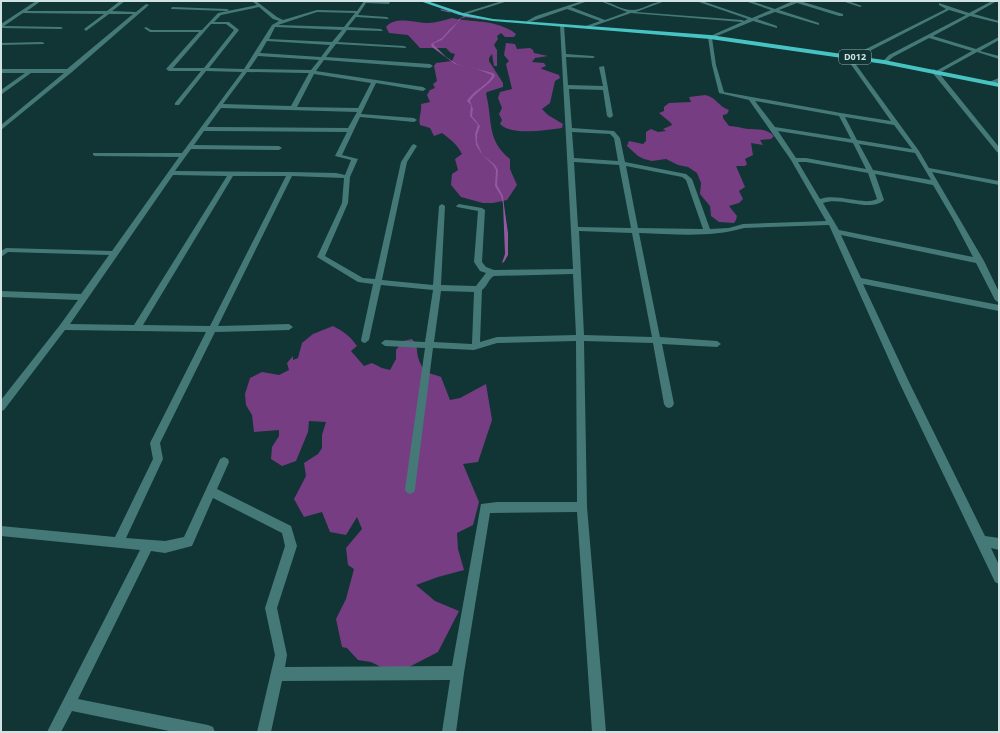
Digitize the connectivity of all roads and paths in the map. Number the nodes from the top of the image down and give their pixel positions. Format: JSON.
{"nodes":[{"id":1,"x":39,"y":1,"type":"edge"},
{"id":2,"x":123,"y":1,"type":"edge"},
{"id":3,"x":254,"y":1,"type":"edge"},
{"id":4,"x":422,"y":1,"type":"edge"},
{"id":5,"x":506,"y":1,"type":"edge"},
{"id":6,"x":586,"y":1,"type":"edge"},
{"id":7,"x":602,"y":1,"type":"edge"},
{"id":8,"x":649,"y":1,"type":"edge"},
{"id":9,"x":663,"y":1,"type":"edge"},
{"id":10,"x":698,"y":1,"type":"edge"},
{"id":11,"x":747,"y":1,"type":"edge"},
{"id":12,"x":797,"y":1,"type":"edge"},
{"id":13,"x":844,"y":1,"type":"edge"},
{"id":14,"x":947,"y":1,"type":"edge"},
{"id":15,"x":995,"y":1,"type":"edge"},
{"id":16,"x":366,"y":2,"type":"edge"},
{"id":17,"x":390,"y":4,"type":"dead end"},
{"id":18,"x":656,"y":4,"type":"junction"},
{"id":19,"x":147,"y":5,"type":"dead end"},
{"id":20,"x":260,"y":6,"type":"junction"},
{"id":21,"x":860,"y":6,"type":"dead end"},
{"id":22,"x":566,"y":7,"type":"junction"},
{"id":23,"x":172,"y":8,"type":"dead end"},
{"id":24,"x":949,"y":9,"type":"junction"},
{"id":25,"x":234,"y":10,"type":"junction"},
{"id":26,"x":774,"y":10,"type":"junction"},
{"id":27,"x":22,"y":12,"type":"junction"},
{"id":28,"x":110,"y":12,"type":"junction"},
{"id":29,"x":630,"y":12,"type":"junction"},
{"id":30,"x":137,"y":13,"type":"junction"},
{"id":31,"x":356,"y":14,"type":"junction"},
{"id":32,"x":462,"y":14,"type":"junction"},
{"id":33,"x":841,"y":15,"type":"dead end"},
{"id":34,"x":969,"y":15,"type":"junction"},
{"id":35,"x":387,"y":18,"type":"dead end"},
{"id":36,"x":751,"y":19,"type":"junction"},
{"id":37,"x":282,"y":21,"type":"junction"},
{"id":38,"x":327,"y":21,"type":"dead end"},
{"id":39,"x":604,"y":21,"type":"junction"},
{"id":40,"x":529,"y":22,"type":"junction"},
{"id":41,"x":745,"y":22,"type":"junction"},
{"id":42,"x":999,"y":22,"type":"edge"},
{"id":43,"x":210,"y":23,"type":"junction"},
{"id":44,"x":817,"y":24,"type":"dead end"},
{"id":45,"x":562,"y":25,"type":"junction"},
{"id":46,"x":1,"y":26,"type":"edge"},
{"id":47,"x":274,"y":26,"type":"junction"},
{"id":48,"x":588,"y":27,"type":"junction"},
{"id":49,"x":775,"y":27,"type":"dead end"},
{"id":50,"x":61,"y":28,"type":"dead end"},
{"id":51,"x":146,"y":28,"type":"dead end"},
{"id":52,"x":321,"y":28,"type":"junction"},
{"id":53,"x":345,"y":29,"type":"junction"},
{"id":54,"x":86,"y":30,"type":"dead end"},
{"id":55,"x":381,"y":30,"type":"dead end"},
{"id":56,"x":202,"y":31,"type":"junction"},
{"id":57,"x":929,"y":36,"type":"junction"},
{"id":58,"x":710,"y":37,"type":"junction"},
{"id":59,"x":999,"y":38,"type":"edge"},
{"id":60,"x":266,"y":40,"type":"junction"},
{"id":61,"x":42,"y":43,"type":"dead end"},
{"id":62,"x":334,"y":43,"type":"junction"},
{"id":63,"x":1,"y":44,"type":"edge"},
{"id":64,"x":404,"y":47,"type":"dead end"},
{"id":65,"x":976,"y":51,"type":"junction"},
{"id":66,"x":257,"y":54,"type":"junction"},
{"id":67,"x":564,"y":56,"type":"junction"},
{"id":68,"x":847,"y":56,"type":"junction"},
{"id":69,"x":593,"y":57,"type":"dead end"},
{"id":70,"x":323,"y":58,"type":"junction"},
{"id":71,"x":858,"y":58,"type":"junction"},
{"id":72,"x":999,"y":58,"type":"edge"},
{"id":73,"x":884,"y":62,"type":"junction"},
{"id":74,"x":430,"y":66,"type":"dead end"},
{"id":75,"x":602,"y":67,"type":"dead end"},
{"id":76,"x":205,"y":69,"type":"junction"},
{"id":77,"x":246,"y":69,"type":"junction"},
{"id":78,"x":1,"y":71,"type":"edge"},
{"id":79,"x":30,"y":71,"type":"junction"},
{"id":80,"x":70,"y":71,"type":"junction"},
{"id":81,"x":936,"y":71,"type":"junction"},
{"id":82,"x":312,"y":73,"type":"junction"},
{"id":83,"x":999,"y":80,"type":"edge"},
{"id":84,"x":374,"y":81,"type":"junction"},
{"id":85,"x":989,"y":83,"type":"junction"},
{"id":86,"x":999,"y":85,"type":"edge"},
{"id":87,"x":566,"y":87,"type":"junction"},
{"id":88,"x":606,"y":88,"type":"junction"},
{"id":89,"x":423,"y":89,"type":"dead end"},
{"id":90,"x":2,"y":92,"type":"dead end"},
{"id":91,"x":752,"y":100,"type":"junction"},
{"id":92,"x":178,"y":104,"type":"dead end"},
{"id":93,"x":220,"y":106,"type":"junction"},
{"id":94,"x":293,"y":108,"type":"junction"},
{"id":95,"x":358,"y":112,"type":"junction"},
{"id":96,"x":841,"y":115,"type":"junction"},
{"id":97,"x":610,"y":116,"type":"dead end"},
{"id":98,"x":414,"y":120,"type":"dead end"},
{"id":99,"x":895,"y":123,"type":"junction"},
{"id":100,"x":1,"y":128,"type":"edge"},
{"id":101,"x":773,"y":128,"type":"junction"},
{"id":102,"x":203,"y":129,"type":"junction"},
{"id":103,"x":351,"y":130,"type":"junction"},
{"id":104,"x":569,"y":130,"type":"junction"},
{"id":105,"x":854,"y":141,"type":"junction"},
{"id":106,"x":414,"y":146,"type":"dead end"},
{"id":107,"x":189,"y":147,"type":"junction"},
{"id":108,"x":278,"y":148,"type":"dead end"},
{"id":109,"x":999,"y":151,"type":"edge"},
{"id":110,"x":917,"y":152,"type":"junction"},
{"id":111,"x":95,"y":154,"type":"dead end"},
{"id":112,"x":183,"y":155,"type":"junction"},
{"id":113,"x":570,"y":160,"type":"junction"},
{"id":114,"x":794,"y":160,"type":"junction"},
{"id":115,"x":621,"y":163,"type":"junction"},
{"id":116,"x":927,"y":169,"type":"junction"},
{"id":117,"x":871,"y":172,"type":"junction"},
{"id":118,"x":170,"y":173,"type":"junction"},
{"id":119,"x":231,"y":174,"type":"junction"},
{"id":120,"x":290,"y":174,"type":"junction"},
{"id":121,"x":347,"y":177,"type":"junction"},
{"id":122,"x":935,"y":183,"type":"junction"},
{"id":123,"x":998,"y":185,"type":"edge"},
{"id":124,"x":819,"y":202,"type":"junction"},
{"id":125,"x":442,"y":206,"type":"dead end"},
{"id":126,"x":460,"y":206,"type":"dead end"},
{"id":127,"x":831,"y":223,"type":"junction"},
{"id":128,"x":575,"y":229,"type":"junction"},
{"id":129,"x":636,"y":229,"type":"junction"},
{"id":130,"x":707,"y":232,"type":"junction"},
{"id":131,"x":836,"y":232,"type":"junction"},
{"id":132,"x":114,"y":253,"type":"junction"},
{"id":133,"x":1,"y":255,"type":"edge"},
{"id":134,"x":980,"y":261,"type":"junction"},
{"id":135,"x":576,"y":271,"type":"junction"},
{"id":136,"x":493,"y":273,"type":"junction"},
{"id":137,"x":859,"y":280,"type":"junction"},
{"id":138,"x":378,"y":282,"type":"junction"},
{"id":139,"x":437,"y":288,"type":"junction"},
{"id":140,"x":478,"y":289,"type":"junction"},
{"id":141,"x":1,"y":294,"type":"edge"},
{"id":142,"x":84,"y":297,"type":"junction"},
{"id":143,"x":999,"y":300,"type":"edge"},
{"id":144,"x":999,"y":308,"type":"edge"},
{"id":145,"x":63,"y":327,"type":"junction"},
{"id":146,"x":289,"y":327,"type":"dead end"},
{"id":147,"x":136,"y":328,"type":"junction"},
{"id":148,"x":211,"y":329,"type":"junction"},
{"id":149,"x":580,"y":338,"type":"junction"},
{"id":150,"x":365,"y":340,"type":"dead end"},
{"id":151,"x":656,"y":340,"type":"junction"},
{"id":152,"x":385,"y":343,"type":"dead end"},
{"id":153,"x":717,"y":344,"type":"dead end"},
{"id":154,"x":430,"y":345,"type":"junction"},
{"id":155,"x":476,"y":346,"type":"junction"},
{"id":156,"x":669,"y":404,"type":"dead end"},
{"id":157,"x":1,"y":407,"type":"edge"},
{"id":158,"x":224,"y":462,"type":"dead end"},
{"id":159,"x":410,"y":489,"type":"dead end"},
{"id":160,"x":211,"y":491,"type":"junction"},
{"id":161,"x":582,"y":507,"type":"junction"},
{"id":162,"x":1,"y":531,"type":"edge"},
{"id":163,"x":980,"y":541,"type":"junction"},
{"id":164,"x":118,"y":542,"type":"junction"},
{"id":165,"x":999,"y":544,"type":"edge"},
{"id":166,"x":148,"y":546,"type":"junction"},
{"id":167,"x":999,"y":578,"type":"edge"},
{"id":168,"x":457,"y":672,"type":"junction"},
{"id":169,"x":277,"y":674,"type":"junction"},
{"id":170,"x":68,"y":704,"type":"junction"},
{"id":171,"x":54,"y":732,"type":"edge"},
{"id":172,"x":208,"y":732,"type":"edge"},
{"id":173,"x":264,"y":732,"type":"edge"},
{"id":174,"x":449,"y":732,"type":"edge"},
{"id":175,"x":599,"y":732,"type":"edge"}],
"edges":[{"from":1,"to":27,"type":"street"},
{"from":2,"to":28,"type":"street"},
{"from":3,"to":20,"type":"street"},
{"from":4,"to":32,"type":"main road","number":"D012"},
{"from":5,"to":32,"type":"street"},
{"from":6,"to":22,"type":"street"},
{"from":7,"to":29,"type":"street"},
{"from":8,"to":18,"type":"street"},
{"from":9,"to":18,"type":"street"},
{"from":10,"to":36,"type":"street"},
{"from":11,"to":26,"type":"street"},
{"from":12,"to":26,"type":"street"},
{"from":12,"to":33,"type":"street"},
{"from":13,"to":21,"type":"street"},
{"from":14,"to":24,"type":"street"},
{"from":15,"to":34,"type":"street"},
{"from":16,"to":17,"type":"street"},
{"from":16,"to":31,"type":"street"},
{"from":18,"to":29,"type":"street"},
{"from":19,"to":30,"type":"street"},
{"from":20,"to":25,"type":"street"},
{"from":20,"to":37,"type":"street"},
{"from":22,"to":39,"type":"street"},
{"from":22,"to":40,"type":"street"},
{"from":23,"to":25,"type":"street"},
{"from":24,"to":34,"type":"street"},
{"from":24,"to":71,"type":"street"},
{"from":25,"to":43,"type":"street"},
{"from":26,"to":36,"type":"street"},
{"from":26,"to":44,"type":"street"},
{"from":27,"to":28,"type":"street"},
{"from":27,"to":46,"type":"street"},
{"from":28,"to":30,"type":"street"},
{"from":28,"to":54,"type":"street"},
{"from":29,"to":39,"type":"street"},
{"from":29,"to":41,"type":"street"},
{"from":30,"to":80,"type":"street"},
{"from":31,"to":35,"type":"street"},
{"from":31,"to":37,"type":"street"},
{"from":31,"to":53,"type":"street"},
{"from":32,"to":40,"type":"main road","number":"D012"},
{"from":34,"to":42,"type":"street"},
{"from":34,"to":57,"type":"street"},
{"from":36,"to":41,"type":"street"},
{"from":36,"to":49,"type":"street"},
{"from":37,"to":47,"type":"street"},
{"from":38,"to":52,"type":"street"},
{"from":39,"to":48,"type":"street"},
{"from":40,"to":45,"type":"main road","number":"D012"},
{"from":41,"to":58,"type":"street"},
{"from":43,"to":56,"type":"street"},
{"from":43,"to":76,"type":"street"},
{"from":45,"to":48,"type":"main road","number":"D012"},
{"from":45,"to":67,"type":"street"},
{"from":46,"to":50,"type":"street"},
{"from":47,"to":52,"type":"street"},
{"from":47,"to":60,"type":"street"},
{"from":48,"to":58,"type":"main road","number":"D012"},
{"from":51,"to":56,"type":"street"},
{"from":52,"to":53,"type":"street"},
{"from":53,"to":55,"type":"street"},
{"from":53,"to":62,"type":"street"},
{"from":56,"to":76,"type":"street"},
{"from":57,"to":65,"type":"street"},
{"from":57,"to":73,"type":"street"},
{"from":58,"to":68,"type":"main road","number":"D012"},
{"from":58,"to":91,"type":"street"},
{"from":59,"to":65,"type":"street"},
{"from":60,"to":62,"type":"street"},
{"from":60,"to":66,"type":"street"},
{"from":61,"to":63,"type":"street"},
{"from":62,"to":64,"type":"street"},
{"from":62,"to":70,"type":"street"},
{"from":65,"to":72,"type":"street"},
{"from":65,"to":81,"type":"street"},
{"from":66,"to":70,"type":"street"},
{"from":66,"to":77,"type":"street"},
{"from":67,"to":69,"type":"street"},
{"from":67,"to":87,"type":"street"},
{"from":68,"to":71,"type":"main road","number":"D012"},
{"from":68,"to":99,"type":"street"},
{"from":70,"to":74,"type":"street"},
{"from":70,"to":82,"type":"street"},
{"from":71,"to":73,"type":"main road","number":"D012"},
{"from":73,"to":81,"type":"main road","number":"D012"},
{"from":75,"to":88,"type":"street"},
{"from":76,"to":77,"type":"street"},
{"from":76,"to":92,"type":"street"},
{"from":77,"to":82,"type":"street"},
{"from":77,"to":93,"type":"street"},
{"from":78,"to":79,"type":"street"},
{"from":79,"to":80,"type":"street"},
{"from":79,"to":90,"type":"street"},
{"from":80,"to":100,"type":"street"},
{"from":81,"to":85,"type":"main road","number":"D012"},
{"from":81,"to":109,"type":"street"},
{"from":82,"to":84,"type":"street"},
{"from":82,"to":94,"type":"street"},
{"from":83,"to":85,"type":"street"},
{"from":84,"to":89,"type":"street"},
{"from":84,"to":95,"type":"street"},
{"from":85,"to":86,"type":"main road","number":"D012"},
{"from":87,"to":88,"type":"street"},
{"from":87,"to":104,"type":"street"},
{"from":88,"to":97,"type":"street"},
{"from":91,"to":96,"type":"street"},
{"from":91,"to":101,"type":"street"},
{"from":93,"to":94,"type":"street"},
{"from":93,"to":102,"type":"street"},
{"from":94,"to":95,"type":"street"},
{"from":95,"to":98,"type":"street"},
{"from":95,"to":103,"type":"street"},
{"from":96,"to":99,"type":"street"},
{"from":96,"to":105,"type":"street"},
{"from":99,"to":110,"type":"street"},
{"from":101,"to":105,"type":"street"},
{"from":101,"to":114,"type":"street"},
{"from":102,"to":103,"type":"street"},
{"from":102,"to":107,"type":"street"},
{"from":103,"to":121,"type":"street"},
{"from":104,"to":113,"type":"street"},
{"from":104,"to":115,"type":"street"},
{"from":105,"to":110,"type":"street"},
{"from":105,"to":117,"type":"street"},
{"from":106,"to":138,"type":"street"},
{"from":107,"to":108,"type":"street"},
{"from":107,"to":112,"type":"street"},
{"from":110,"to":116,"type":"street"},
{"from":111,"to":112,"type":"street"},
{"from":112,"to":118,"type":"street"},
{"from":113,"to":115,"type":"street"},
{"from":113,"to":128,"type":"street"},
{"from":114,"to":117,"type":"street"},
{"from":114,"to":124,"type":"street"},
{"from":115,"to":129,"type":"street"},
{"from":115,"to":130,"type":"street"},
{"from":116,"to":122,"type":"street"},
{"from":116,"to":123,"type":"street"},
{"from":117,"to":122,"type":"street"},
{"from":117,"to":124,"type":"street"},
{"from":118,"to":119,"type":"street"},
{"from":118,"to":132,"type":"street"},
{"from":119,"to":120,"type":"street"},
{"from":119,"to":147,"type":"street"},
{"from":120,"to":121,"type":"street"},
{"from":120,"to":148,"type":"street"},
{"from":121,"to":138,"type":"street"},
{"from":122,"to":134,"type":"street"},
{"from":124,"to":127,"type":"street"},
{"from":125,"to":139,"type":"street"},
{"from":126,"to":136,"type":"street"},
{"from":127,"to":130,"type":"street"},
{"from":127,"to":131,"type":"street"},
{"from":128,"to":129,"type":"street"},
{"from":128,"to":135,"type":"street"},
{"from":129,"to":130,"type":"street"},
{"from":129,"to":151,"type":"street"},
{"from":131,"to":134,"type":"street"},
{"from":131,"to":137,"type":"street"},
{"from":132,"to":133,"type":"street"},
{"from":132,"to":142,"type":"street"},
{"from":134,"to":143,"type":"street"},
{"from":135,"to":136,"type":"street"},
{"from":135,"to":149,"type":"street"},
{"from":136,"to":140,"type":"street"},
{"from":137,"to":144,"type":"street"},
{"from":137,"to":163,"type":"street"},
{"from":138,"to":139,"type":"street"},
{"from":138,"to":150,"type":"street"},
{"from":139,"to":140,"type":"street"},
{"from":139,"to":154,"type":"street"},
{"from":140,"to":155,"type":"street"},
{"from":141,"to":142,"type":"street"},
{"from":142,"to":145,"type":"street"},
{"from":145,"to":147,"type":"street"},
{"from":145,"to":157,"type":"street"},
{"from":146,"to":148,"type":"street"},
{"from":147,"to":148,"type":"street"},
{"from":148,"to":164,"type":"street"},
{"from":149,"to":151,"type":"street"},
{"from":149,"to":155,"type":"street"},
{"from":149,"to":161,"type":"street"},
{"from":151,"to":153,"type":"street"},
{"from":151,"to":156,"type":"street"},
{"from":152,"to":154,"type":"street"},
{"from":154,"to":155,"type":"street"},
{"from":154,"to":159,"type":"street"},
{"from":158,"to":160,"type":"street"},
{"from":160,"to":166,"type":"street"},
{"from":160,"to":169,"type":"street"},
{"from":161,"to":168,"type":"street"},
{"from":161,"to":175,"type":"street"},
{"from":162,"to":164,"type":"street"},
{"from":163,"to":165,"type":"street"},
{"from":163,"to":167,"type":"street"},
{"from":164,"to":166,"type":"street"},
{"from":166,"to":170,"type":"street"},
{"from":168,"to":169,"type":"street"},
{"from":168,"to":174,"type":"street"},
{"from":169,"to":173,"type":"street"},
{"from":170,"to":171,"type":"street"},
{"from":170,"to":172,"type":"street"}]}
